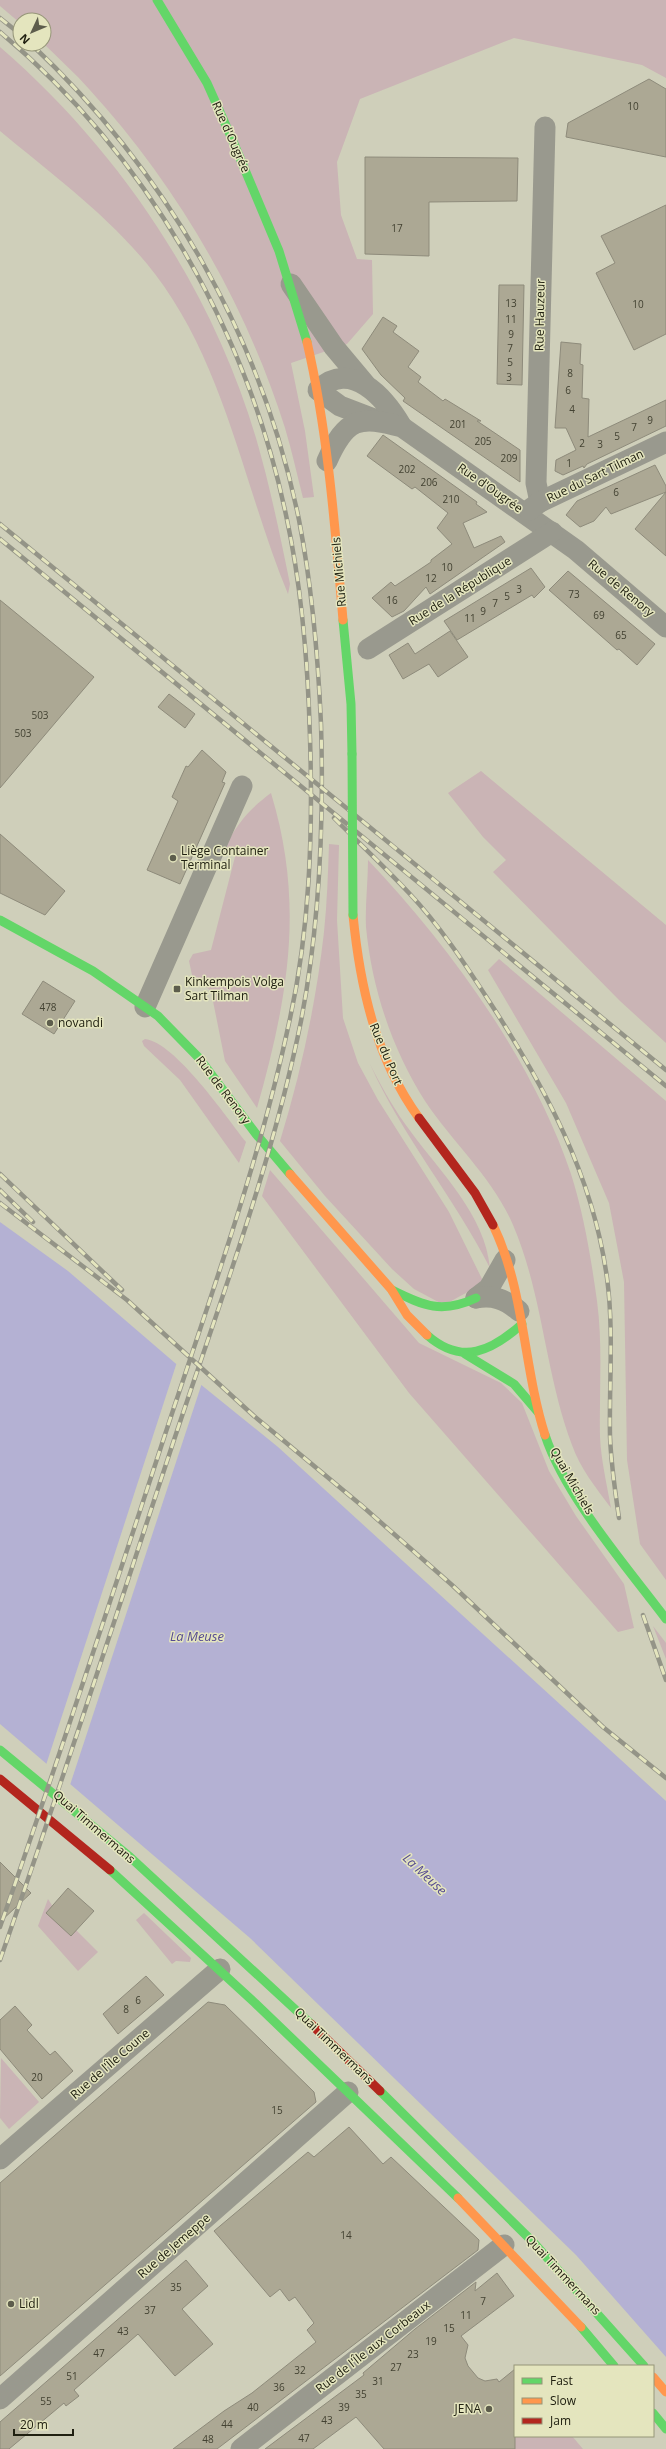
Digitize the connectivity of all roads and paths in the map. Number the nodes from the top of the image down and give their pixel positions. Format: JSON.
{"nodes":[{"id":1,"x":157,"y":0,"type":"edge"},
{"id":2,"x":545,"y":127,"type":"dead end"},
{"id":3,"x":290,"y":281,"type":"junction"},
{"id":4,"x":318,"y":390,"type":"junction"},
{"id":5,"x":372,"y":390,"type":"junction"},
{"id":6,"x":374,"y":419,"type":"junction"},
{"id":7,"x":402,"y":427,"type":"junction"},
{"id":8,"x":666,"y":442,"type":"edge"},
{"id":9,"x":328,"y":461,"type":"junction"},
{"id":10,"x":533,"y":508,"type":"junction"},
{"id":11,"x":552,"y":532,"type":"junction"},
{"id":12,"x":576,"y":550,"type":"joint"},
{"id":13,"x":666,"y":627,"type":"edge"},
{"id":14,"x":368,"y":649,"type":"dead end"},
{"id":15,"x":352,"y":754,"type":"joint"},
{"id":16,"x":242,"y":786,"type":"dead end"},
{"id":17,"x":0,"y":920,"type":"edge"},
{"id":18,"x":145,"y":1007,"type":"junction"},
{"id":19,"x":505,"y":1260,"type":"junction"},
{"id":20,"x":391,"y":1289,"type":"junction"},
{"id":21,"x":476,"y":1298,"type":"junction"},
{"id":22,"x":521,"y":1317,"type":"junction"},
{"id":23,"x":465,"y":1354,"type":"junction"},
{"id":24,"x":538,"y":1412,"type":"junction"},
{"id":25,"x":666,"y":1619,"type":"edge"},
{"id":26,"x":0,"y":1750,"type":"edge"},
{"id":27,"x":0,"y":1779,"type":"edge"},
{"id":28,"x":220,"y":1969,"type":"junction"},
{"id":29,"x":348,"y":2092,"type":"junction"},
{"id":30,"x":0,"y":2159,"type":"edge"},
{"id":31,"x":504,"y":2245,"type":"junction"},
{"id":32,"x":613,"y":2365,"type":"edge"},
{"id":33,"x":643,"y":2365,"type":"edge"},
{"id":34,"x":654,"y":2378,"type":"edge"},
{"id":35,"x":666,"y":2392,"type":"edge"},
{"id":36,"x":0,"y":2399,"type":"edge"},
{"id":37,"x":654,"y":2415,"type":"edge"},
{"id":38,"x":666,"y":2429,"type":"edge"},
{"id":39,"x":241,"y":2449,"type":"edge"}],
"edges":[{"from":1,"to":3,"type":"main road","name":"Rue d'Ougrée"},
{"from":2,"to":10,"type":"street","name":"Rue Hauzeur"},
{"from":3,"to":4,"type":"main road","name":"Rue d'Ougrée"},
{"from":3,"to":5,"type":"street","name":"Rue d'Ougrée"},
{"from":4,"to":5,"type":"street","name":"Rue d'Ougrée"},
{"from":4,"to":6,"type":"street","name":"Rue d'Ougrée"},
{"from":4,"to":9,"type":"main road","name":"Rue Michiels"},
{"from":5,"to":7,"type":"street","name":"Rue d'Ougrée"},
{"from":6,"to":7,"type":"street","name":"Rue d'Ougrée"},
{"from":6,"to":9,"type":"street","name":"Rue d'Ougrée"},
{"from":7,"to":10,"type":"street","name":"Rue d'Ougrée"},
{"from":8,"to":10,"type":"street","name":"Rue du Sart Tilman"},
{"from":9,"to":15,"type":"main road","name":"Rue Michiels"},
{"from":10,"to":11,"type":"street","name":"Rue d'Ougrée"},
{"from":11,"to":12,"type":"street","name":"Rue d'Ougrée"},
{"from":11,"to":14,"type":"street","name":"Rue de la République"},
{"from":12,"to":13,"type":"street","name":"Rue de Renory"},
{"from":15,"to":19,"type":"main road","name":"Rue du Port","bridge":true},
{"from":16,"to":18,"type":"street"},
{"from":17,"to":18,"type":"main road","name":"Rue de Renory"},
{"from":18,"to":20,"type":"main road","name":"Rue de Renory"},
{"from":19,"to":21,"type":"street","name":"Rue de Renory"},
{"from":19,"to":22,"type":"main road","name":"Rue du Port"},
{"from":20,"to":21,"type":"main road","name":"Rue de Renory"},
{"from":20,"to":23,"type":"main road","name":"Rue de Renory"},
{"from":21,"to":22,"type":"street","name":"Rue de Renory"},
{"from":22,"to":23,"type":"main road"},
{"from":22,"to":24,"type":"main road","name":"Quai Michiels"},
{"from":23,"to":24,"type":"main road","name":"Rue de Renory"},
{"from":24,"to":25,"type":"main road","name":"Quai Michiels"},
{"from":26,"to":33,"type":"main road","name":"Quai Timmermans"},
{"from":27,"to":28,"type":"main road","name":"Quai Timmermans"},
{"from":28,"to":29,"type":"main road","name":"Quai Timmermans"},
{"from":28,"to":30,"type":"street","name":"Rue de l'Île Coune"},
{"from":29,"to":31,"type":"main road","name":"Quai Timmermans"},
{"from":29,"to":36,"type":"street","name":"Rue de Jemeppe"},
{"from":31,"to":32,"type":"main road","name":"Quai Timmermans"},
{"from":31,"to":39,"type":"street","name":"Rue de l'Île aux Corbeaux"},
{"from":34,"to":35,"type":"main road"},
{"from":37,"to":38,"type":"main road"}]}
